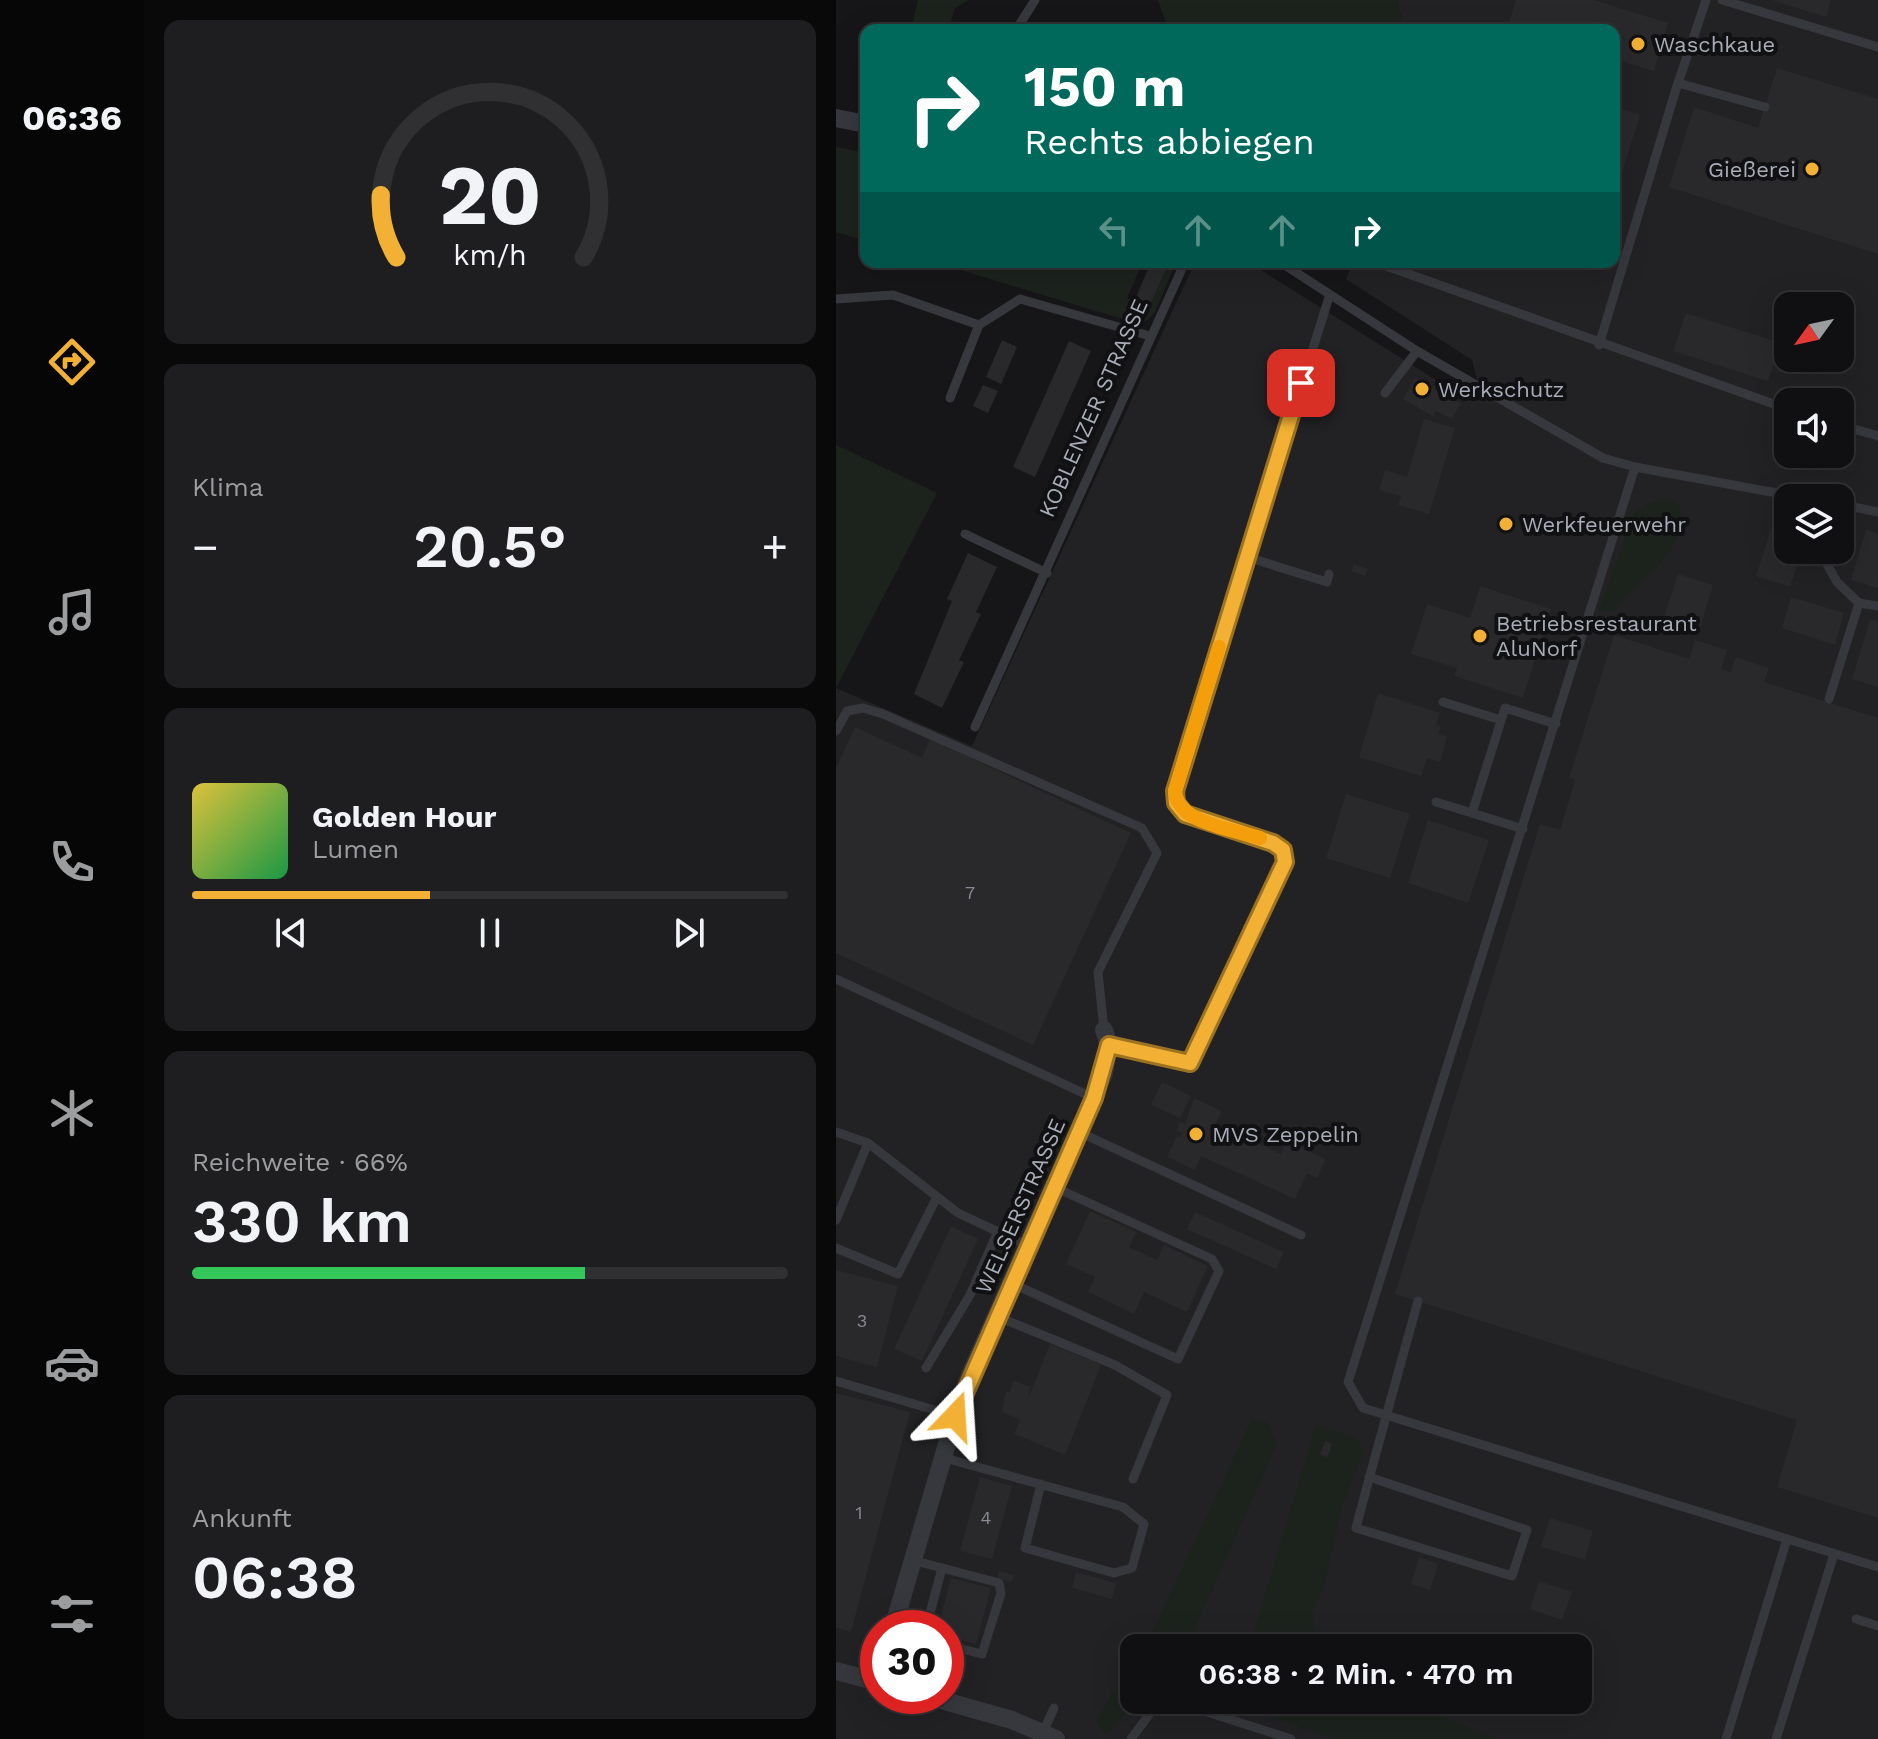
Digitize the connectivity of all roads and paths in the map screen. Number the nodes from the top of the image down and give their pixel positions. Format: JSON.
{"nodes":[{"id":1,"x":1035,"y":0,"type":"edge"},
{"id":2,"x":1706,"y":0,"type":"edge"},
{"id":3,"x":1722,"y":0,"type":"edge"},
{"id":4,"x":1020,"y":24,"type":"edge"},
{"id":5,"x":1878,"y":47,"type":"edge"},
{"id":6,"x":1678,"y":83,"type":"junction"},
{"id":7,"x":1765,"y":107,"type":"dead end"},
{"id":8,"x":836,"y":118,"type":"edge"},
{"id":9,"x":860,"y":123,"type":"edge"},
{"id":10,"x":1182,"y":268,"type":"edge"},
{"id":11,"x":1288,"y":268,"type":"edge"},
{"id":12,"x":1391,"y":268,"type":"edge"},
{"id":13,"x":1329,"y":297,"type":"junction"},
{"id":14,"x":836,"y":299,"type":"edge"},
{"id":15,"x":979,"y":325,"type":"junction"},
{"id":16,"x":1150,"y":336,"type":"junction"},
{"id":17,"x":1599,"y":345,"type":"junction"},
{"id":18,"x":1417,"y":351,"type":"junction"},
{"id":19,"x":1385,"y":393,"type":"dead end"},
{"id":20,"x":950,"y":398,"type":"dead end"},
{"id":21,"x":1774,"y":404,"type":"edge"},
{"id":22,"x":1854,"y":429,"type":"edge"},
{"id":23,"x":1878,"y":436,"type":"edge"},
{"id":24,"x":1635,"y":467,"type":"junction"},
{"id":25,"x":1774,"y":492,"type":"edge"},
{"id":26,"x":1854,"y":507,"type":"edge"},
{"id":27,"x":1878,"y":512,"type":"edge"},
{"id":28,"x":965,"y":534,"type":"dead end"},
{"id":29,"x":1247,"y":557,"type":"junction"},
{"id":30,"x":1827,"y":564,"type":"edge"},
{"id":31,"x":1047,"y":573,"type":"junction"},
{"id":32,"x":1329,"y":574,"type":"dead end"},
{"id":33,"x":1859,"y":603,"type":"junction"},
{"id":34,"x":1878,"y":606,"type":"edge"},
{"id":35,"x":1829,"y":699,"type":"dead end"},
{"id":36,"x":1443,"y":702,"type":"dead end"},
{"id":37,"x":1501,"y":720,"type":"junction"},
{"id":38,"x":1556,"y":724,"type":"junction"},
{"id":39,"x":1194,"y":726,"type":"junction"},
{"id":40,"x":975,"y":727,"type":"dead end"},
{"id":41,"x":1205,"y":729,"type":"dead end"},
{"id":42,"x":836,"y":731,"type":"edge"},
{"id":43,"x":1436,"y":802,"type":"dead end"},
{"id":44,"x":1472,"y":813,"type":"junction"},
{"id":45,"x":1523,"y":829,"type":"junction"},
{"id":46,"x":836,"y":979,"type":"edge"},
{"id":47,"x":1106,"y":1038,"type":"junction"},
{"id":48,"x":1094,"y":1098,"type":"junction"},
{"id":49,"x":836,"y":1132,"type":"edge"},
{"id":50,"x":1079,"y":1132,"type":"junction"},
{"id":51,"x":868,"y":1143,"type":"junction"},
{"id":52,"x":1054,"y":1187,"type":"junction"},
{"id":53,"x":937,"y":1197,"type":"junction"},
{"id":54,"x":836,"y":1220,"type":"edge"},
{"id":55,"x":998,"y":1231,"type":"junction"},
{"id":56,"x":1301,"y":1235,"type":"dead end"},
{"id":57,"x":1028,"y":1246,"type":"junction"},
{"id":58,"x":836,"y":1248,"type":"edge"},
{"id":59,"x":1011,"y":1283,"type":"junction"},
{"id":60,"x":1418,"y":1301,"type":"dead end"},
{"id":61,"x":996,"y":1316,"type":"junction"},
{"id":62,"x":926,"y":1368,"type":"dead end"},
{"id":63,"x":836,"y":1381,"type":"edge"},
{"id":64,"x":1386,"y":1415,"type":"junction"},
{"id":65,"x":955,"y":1416,"type":"junction"},
{"id":66,"x":941,"y":1457,"type":"junction"},
{"id":67,"x":1369,"y":1477,"type":"junction"},
{"id":68,"x":1133,"y":1479,"type":"dead end"},
{"id":69,"x":1041,"y":1484,"type":"junction"},
{"id":70,"x":1787,"y":1539,"type":"junction"},
{"id":71,"x":1834,"y":1554,"type":"junction"},
{"id":72,"x":912,"y":1560,"type":"junction"},
{"id":73,"x":1878,"y":1567,"type":"edge"},
{"id":74,"x":942,"y":1568,"type":"junction"},
{"id":75,"x":898,"y":1610,"type":"edge"},
{"id":76,"x":931,"y":1610,"type":"edge"},
{"id":77,"x":1856,"y":1619,"type":"dead end"},
{"id":78,"x":1878,"y":1626,"type":"edge"},
{"id":79,"x":964,"y":1650,"type":"edge"},
{"id":80,"x":836,"y":1671,"type":"edge"},
{"id":81,"x":860,"y":1677,"type":"edge"},
{"id":82,"x":964,"y":1708,"type":"edge"},
{"id":83,"x":1054,"y":1708,"type":"dead end"},
{"id":84,"x":1050,"y":1736,"type":"edge"},
{"id":85,"x":1131,"y":1739,"type":"edge"},
{"id":86,"x":1291,"y":1739,"type":"edge"},
{"id":87,"x":1726,"y":1739,"type":"edge"},
{"id":88,"x":1776,"y":1739,"type":"edge"}],
"edges":[{"from":1,"to":4,"type":"lane"},
{"from":2,"to":6,"type":"lane"},
{"from":3,"to":5,"type":"lane"},
{"from":6,"to":7,"type":"lane"},
{"from":6,"to":17,"type":"lane"},
{"from":8,"to":9,"type":"street"},
{"from":10,"to":16,"type":"lane","name":"KOBLENZER STRASSE"},
{"from":11,"to":13,"type":"lane"},
{"from":12,"to":17,"type":"lane"},
{"from":13,"to":18,"type":"lane"},
{"from":13,"to":29,"type":"lane"},
{"from":14,"to":15,"type":"lane"},
{"from":15,"to":16,"type":"lane"},
{"from":15,"to":20,"type":"lane"},
{"from":16,"to":31,"type":"lane","name":"KOBLENZER STRASSE"},
{"from":17,"to":21,"type":"lane"},
{"from":18,"to":19,"type":"lane"},
{"from":18,"to":24,"type":"lane"},
{"from":22,"to":23,"type":"lane"},
{"from":24,"to":25,"type":"lane"},
{"from":24,"to":38,"type":"lane"},
{"from":26,"to":27,"type":"lane"},
{"from":28,"to":31,"type":"lane"},
{"from":29,"to":32,"type":"lane"},
{"from":29,"to":39,"type":"lane"},
{"from":30,"to":33,"type":"lane"},
{"from":31,"to":40,"type":"lane","name":"KOBLENZER STRASSE"},
{"from":33,"to":34,"type":"lane"},
{"from":33,"to":35,"type":"lane"},
{"from":36,"to":37,"type":"lane"},
{"from":37,"to":38,"type":"lane"},
{"from":37,"to":44,"type":"lane"},
{"from":38,"to":45,"type":"lane"},
{"from":39,"to":41,"type":"lane"},
{"from":39,"to":47,"type":"lane"},
{"from":42,"to":47,"type":"lane"},
{"from":43,"to":44,"type":"lane"},
{"from":44,"to":45,"type":"lane"},
{"from":45,"to":64,"type":"lane"},
{"from":46,"to":48,"type":"lane"},
{"from":47,"to":48,"type":"street","name":"WELSERSTRASSE"},
{"from":48,"to":50,"type":"street","name":"WELSERSTRASSE"},
{"from":49,"to":51,"type":"lane"},
{"from":50,"to":52,"type":"street","name":"WELSERSTRASSE"},
{"from":50,"to":56,"type":"lane"},
{"from":51,"to":53,"type":"lane"},
{"from":51,"to":54,"type":"lane"},
{"from":52,"to":57,"type":"street","name":"WELSERSTRASSE"},
{"from":52,"to":59,"type":"lane"},
{"from":53,"to":55,"type":"lane"},
{"from":53,"to":58,"type":"lane"},
{"from":55,"to":57,"type":"lane"},
{"from":55,"to":62,"type":"lane"},
{"from":57,"to":59,"type":"street","name":"WELSERSTRASSE"},
{"from":59,"to":61,"type":"street","name":"WELSERSTRASSE"},
{"from":60,"to":64,"type":"lane"},
{"from":61,"to":65,"type":"street","name":"WELSERSTRASSE"},
{"from":61,"to":68,"type":"lane"},
{"from":63,"to":65,"type":"lane"},
{"from":64,"to":67,"type":"lane"},
{"from":64,"to":70,"type":"lane"},
{"from":65,"to":66,"type":"street","name":"WELSERSTRASSE"},
{"from":66,"to":69,"type":"lane"},
{"from":66,"to":72,"type":"street","name":"WELSERSTRASSE"},
{"from":67,"to":67,"type":"lane"},
{"from":69,"to":69,"type":"lane"},
{"from":70,"to":71,"type":"lane"},
{"from":70,"to":87,"type":"lane"},
{"from":71,"to":73,"type":"lane"},
{"from":71,"to":88,"type":"lane"},
{"from":72,"to":74,"type":"lane"},
{"from":72,"to":75,"type":"street","name":"WELSERSTRASSE"},
{"from":74,"to":76,"type":"lane"},
{"from":74,"to":79,"type":"lane"},
{"from":77,"to":78,"type":"lane"},
{"from":80,"to":81,"type":"street"},
{"from":82,"to":84,"type":"street"},
{"from":83,"to":84,"type":"lane"},
{"from":85,"to":86,"type":"lane"}]}
